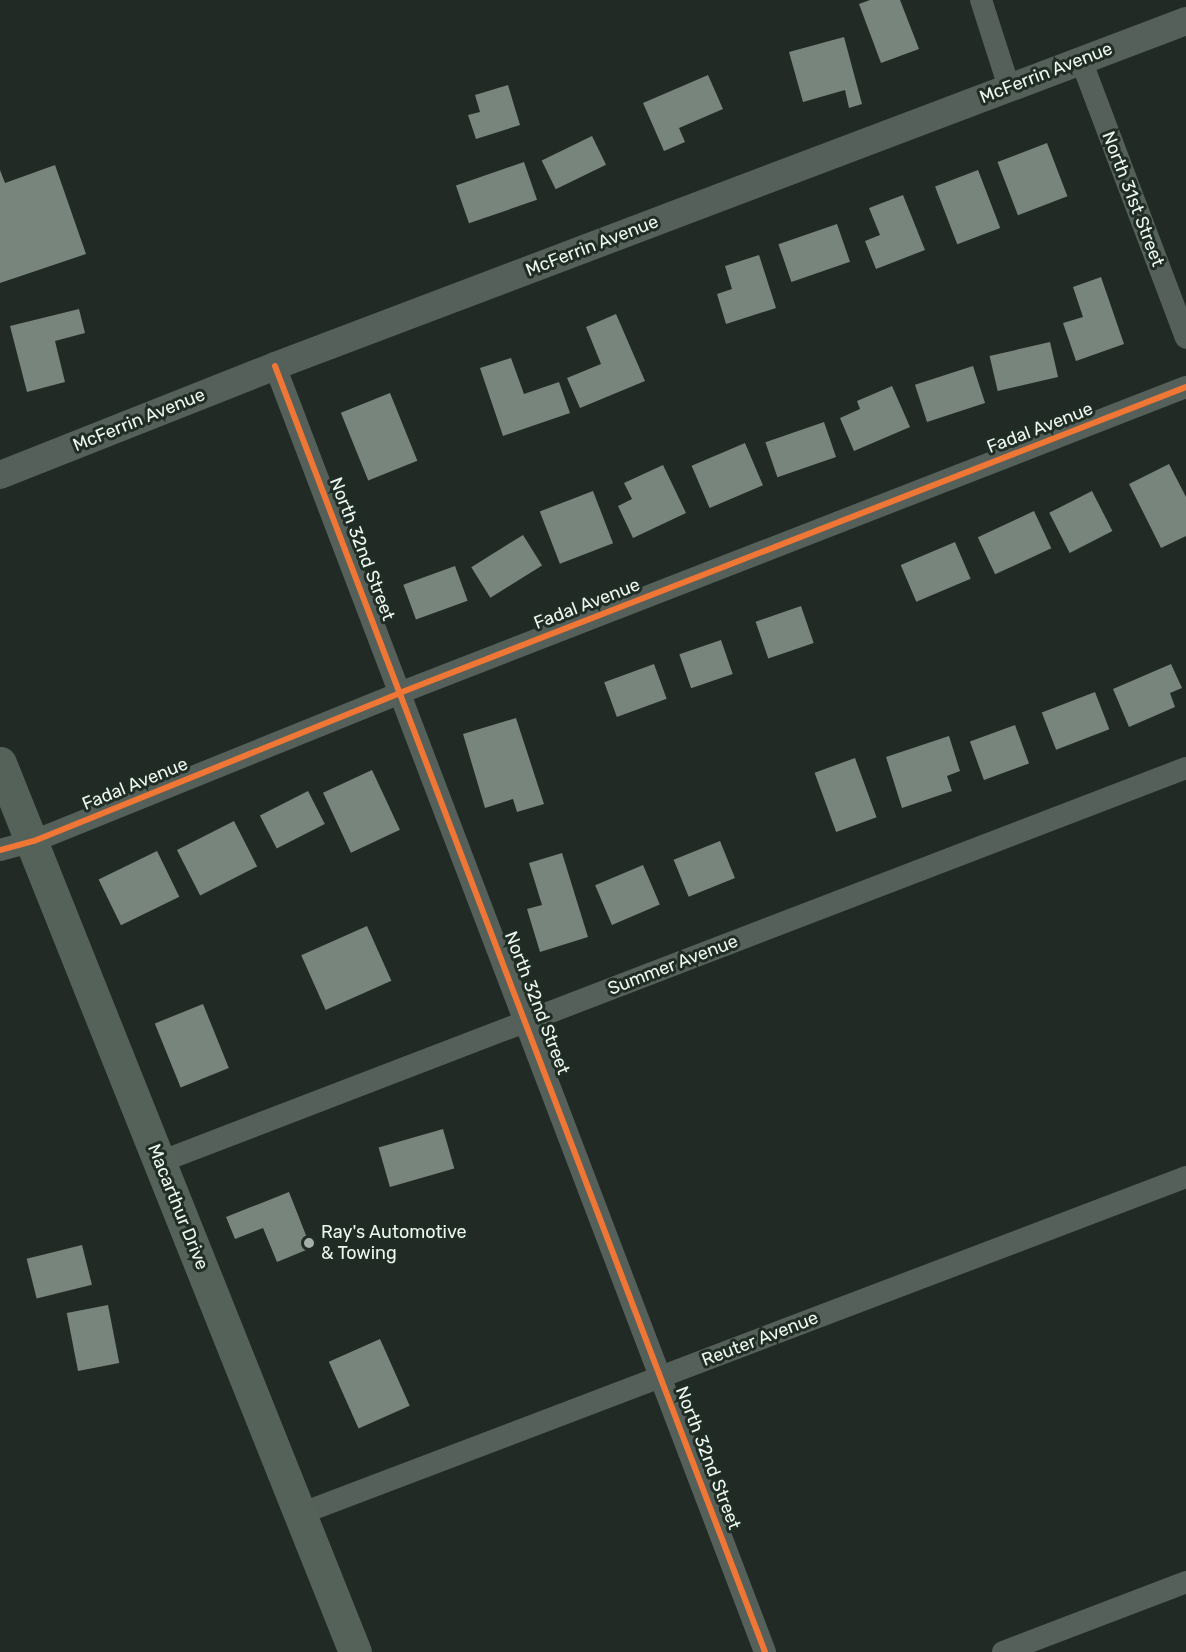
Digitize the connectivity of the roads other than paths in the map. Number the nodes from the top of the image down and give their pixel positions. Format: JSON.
{"nodes":[{"id":1,"x":981,"y":0,"type":"edge"},
{"id":2,"x":1186,"y":21,"type":"edge"},
{"id":3,"x":1081,"y":60,"type":"junction"},
{"id":4,"x":1009,"y":87,"type":"junction"},
{"id":5,"x":1186,"y":338,"type":"edge"},
{"id":6,"x":275,"y":366,"type":"junction"},
{"id":7,"x":1186,"y":387,"type":"edge"},
{"id":8,"x":0,"y":475,"type":"edge"},
{"id":9,"x":402,"y":692,"type":"junction"},
{"id":10,"x":0,"y":763,"type":"edge"},
{"id":11,"x":1186,"y":768,"type":"edge"},
{"id":12,"x":34,"y":841,"type":"junction"},
{"id":13,"x":0,"y":850,"type":"edge"},
{"id":14,"x":528,"y":1021,"type":"junction"},
{"id":15,"x":160,"y":1162,"type":"junction"},
{"id":16,"x":1186,"y":1177,"type":"edge"},
{"id":17,"x":662,"y":1377,"type":"junction"},
{"id":18,"x":300,"y":1514,"type":"junction"},
{"id":19,"x":1186,"y":1582,"type":"edge"},
{"id":20,"x":355,"y":1652,"type":"edge"},
{"id":21,"x":765,"y":1652,"type":"edge"},
{"id":22,"x":1003,"y":1652,"type":"edge"}],
"edges":[{"from":1,"to":4,"type":"street"},
{"from":2,"to":3,"type":"street","name":"McFerrin Avenue"},
{"from":3,"to":4,"type":"street","name":"McFerrin Avenue"},
{"from":3,"to":5,"type":"street","name":"North 31st Street"},
{"from":4,"to":6,"type":"street","name":"McFerrin Avenue"},
{"from":6,"to":8,"type":"street","name":"McFerrin Avenue"},
{"from":6,"to":9,"type":"street","name":"North 32nd Street"},
{"from":7,"to":9,"type":"street","name":"Fadal Avenue"},
{"from":9,"to":12,"type":"street","name":"Fadal Avenue"},
{"from":9,"to":14,"type":"street","name":"North 32nd Street"},
{"from":10,"to":12,"type":"main road","name":"Macarthur Drive"},
{"from":11,"to":14,"type":"street","name":"Summer Avenue"},
{"from":12,"to":13,"type":"street","name":"Fadal Avenue"},
{"from":12,"to":15,"type":"main road","name":"Macarthur Drive"},
{"from":14,"to":15,"type":"street","name":"Summer Avenue"},
{"from":14,"to":17,"type":"street","name":"North 32nd Street"},
{"from":15,"to":18,"type":"main road","name":"Macarthur Drive"},
{"from":16,"to":17,"type":"street","name":"Reuter Avenue"},
{"from":17,"to":18,"type":"street","name":"Reuter Avenue"},
{"from":17,"to":21,"type":"street","name":"North 32nd Street"},
{"from":18,"to":20,"type":"main road","name":"Macarthur Drive"},
{"from":19,"to":22,"type":"street"}]}
